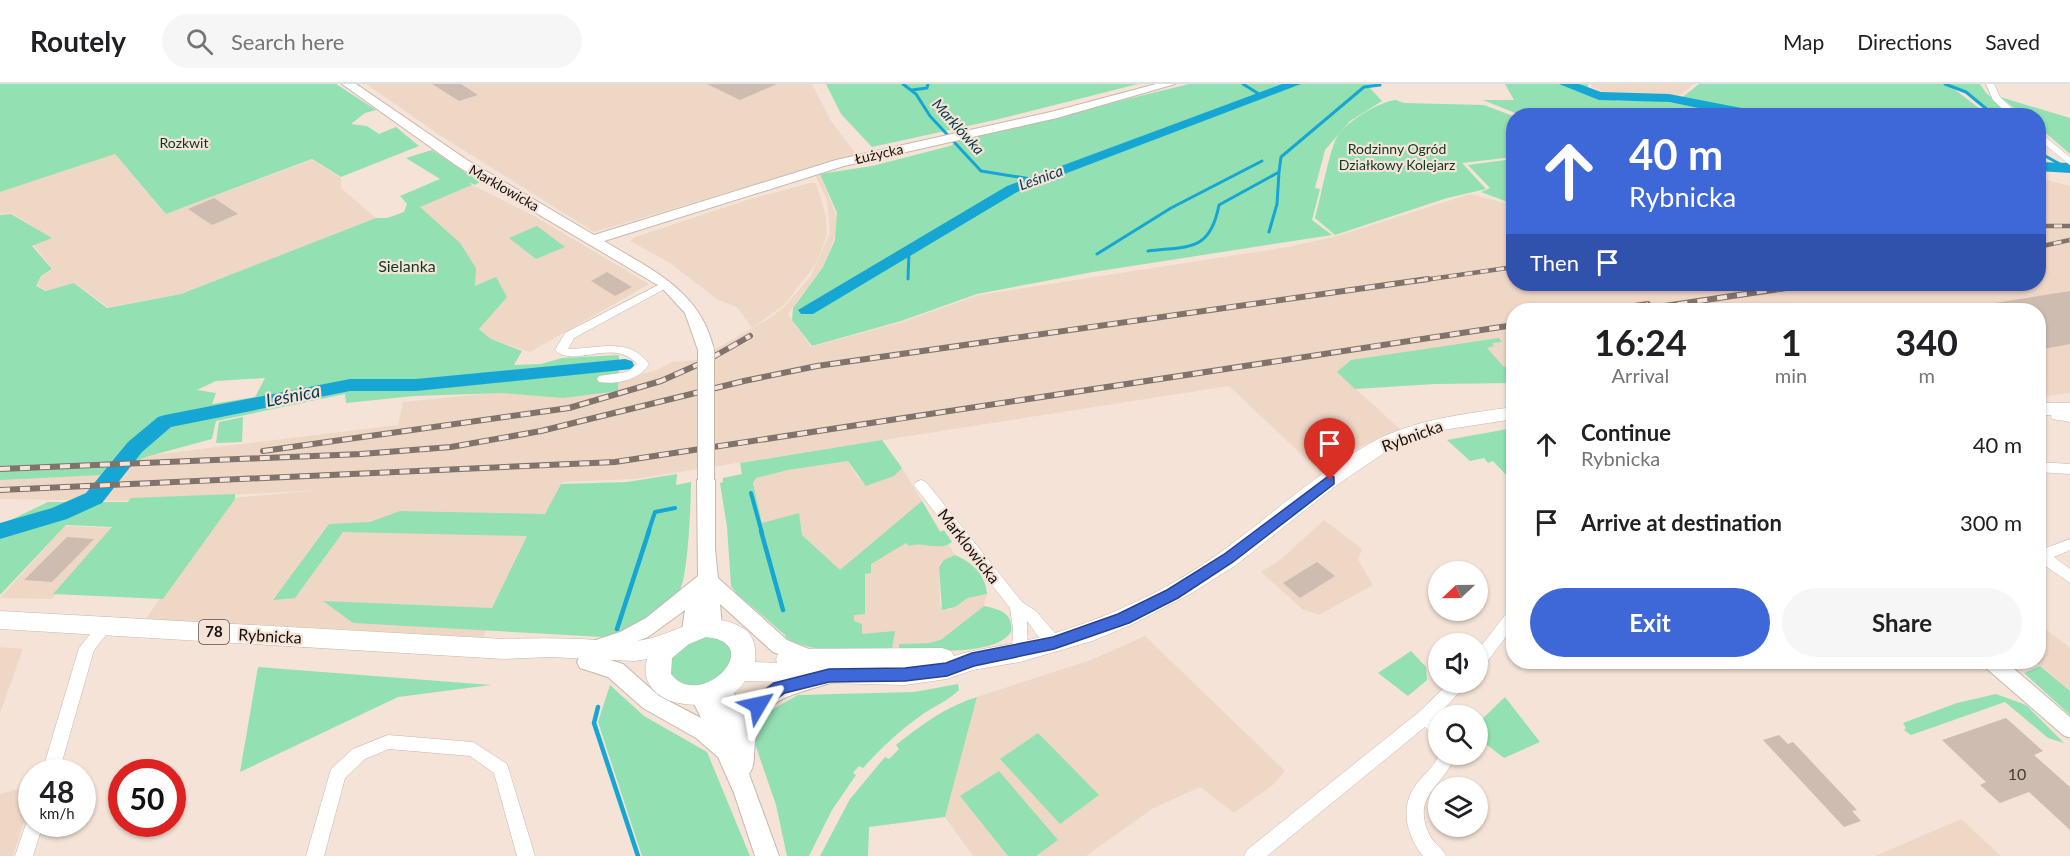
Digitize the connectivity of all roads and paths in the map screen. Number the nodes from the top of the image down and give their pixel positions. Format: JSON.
{"nodes":[{"id":1,"x":348,"y":84,"type":"edge"},
{"id":2,"x":1169,"y":84,"type":"edge"},
{"id":3,"x":1990,"y":84,"type":"edge"},
{"id":4,"x":2007,"y":108,"type":"edge"},
{"id":5,"x":2046,"y":141,"type":"edge"},
{"id":6,"x":2067,"y":159,"type":"edge"},
{"id":7,"x":594,"y":240,"type":"junction"},
{"id":8,"x":666,"y":285,"type":"junction"},
{"id":9,"x":603,"y":379,"type":"dead end"},
{"id":10,"x":1506,"y":414,"type":"edge"},
{"id":11,"x":2046,"y":468,"type":"edge"},
{"id":12,"x":2070,"y":469,"type":"edge"},
{"id":13,"x":921,"y":485,"type":"dead end"},
{"id":14,"x":2070,"y":544,"type":"edge"},
{"id":15,"x":2046,"y":552,"type":"edge"},
{"id":16,"x":2046,"y":559,"type":"edge"},
{"id":17,"x":2070,"y":577,"type":"edge"},
{"id":18,"x":704,"y":582,"type":"junction"},
{"id":19,"x":1017,"y":606,"type":"junction"},
{"id":20,"x":0,"y":620,"type":"edge"},
{"id":21,"x":1506,"y":624,"type":"edge"},
{"id":22,"x":105,"y":626,"type":"junction"},
{"id":23,"x":702,"y":629,"type":"junction"},
{"id":24,"x":1054,"y":643,"type":"junction"},
{"id":25,"x":669,"y":645,"type":"junction"},
{"id":26,"x":1488,"y":648,"type":"edge"},
{"id":27,"x":1020,"y":652,"type":"junction"},
{"id":28,"x":591,"y":656,"type":"junction"},
{"id":29,"x":821,"y":668,"type":"junction"},
{"id":30,"x":2001,"y":669,"type":"edge"},
{"id":31,"x":658,"y":671,"type":"junction"},
{"id":32,"x":727,"y":678,"type":"junction"},
{"id":33,"x":1450,"y":693,"type":"edge"},
{"id":34,"x":1425,"y":717,"type":"junction"},
{"id":35,"x":1428,"y":720,"type":"edge"},
{"id":36,"x":2070,"y":729,"type":"edge"},
{"id":37,"x":54,"y":759,"type":"edge"},
{"id":38,"x":736,"y":762,"type":"junction"},
{"id":39,"x":1444,"y":765,"type":"edge"},
{"id":40,"x":30,"y":837,"type":"edge"},
{"id":41,"x":24,"y":856,"type":"edge"},
{"id":42,"x":315,"y":856,"type":"edge"},
{"id":43,"x":526,"y":856,"type":"edge"},
{"id":44,"x":768,"y":856,"type":"edge"},
{"id":45,"x":1253,"y":856,"type":"edge"},
{"id":46,"x":1437,"y":856,"type":"edge"}],
"edges":[{"from":1,"to":7,"type":"main road","name":"Marklowicka"},
{"from":2,"to":7,"type":"main road","name":"Łużycka"},
{"from":3,"to":4,"type":"street"},
{"from":5,"to":6,"type":"street"},
{"from":7,"to":8,"type":"main road","name":"Marklowicka"},
{"from":8,"to":9,"type":"street"},
{"from":8,"to":18,"type":"main road","name":"Marklowicka","bridge":true},
{"from":10,"to":24,"type":"main road","name":"Rybnicka"},
{"from":11,"to":12,"type":"street"},
{"from":13,"to":19,"type":"street","name":"Marklowicka"},
{"from":14,"to":15,"type":"street"},
{"from":16,"to":17,"type":"street"},
{"from":18,"to":23,"type":"main road","name":"Marklowicka"},
{"from":18,"to":28,"type":"main road"},
{"from":18,"to":29,"type":"main road"},
{"from":19,"to":24,"type":"street","name":"Marklowicka"},
{"from":19,"to":27,"type":"street"},
{"from":20,"to":22,"type":"main road","name":"Rybnicka","number":"78"},
{"from":21,"to":26,"type":"street"},
{"from":22,"to":28,"type":"main road","name":"Rybnicka","number":"78"},
{"from":22,"to":37,"type":"street"},
{"from":23,"to":25,"type":"main road","number":"78"},
{"from":23,"to":32,"type":"main road"},
{"from":24,"to":27,"type":"main road","name":"Rybnicka"},
{"from":25,"to":28,"type":"main road","name":"Rybnicka","number":"78"},
{"from":25,"to":31,"type":"main road"},
{"from":27,"to":29,"type":"main road","name":"Rybnicka"},
{"from":28,"to":31,"type":"main road","name":"Rybnicka","number":"78"},
{"from":28,"to":38,"type":"main road"},
{"from":29,"to":32,"type":"main road","name":"Rybnicka"},
{"from":29,"to":38,"type":"main road"},
{"from":30,"to":36,"type":"street"},
{"from":31,"to":32,"type":"main road"},
{"from":32,"to":38,"type":"main road"},
{"from":33,"to":34,"type":"street"},
{"from":34,"to":35,"type":"street"},
{"from":34,"to":45,"type":"street"},
{"from":38,"to":44,"type":"main road"},
{"from":39,"to":46,"type":"street"},
{"from":40,"to":41,"type":"street"},
{"from":42,"to":43,"type":"street"}]}
